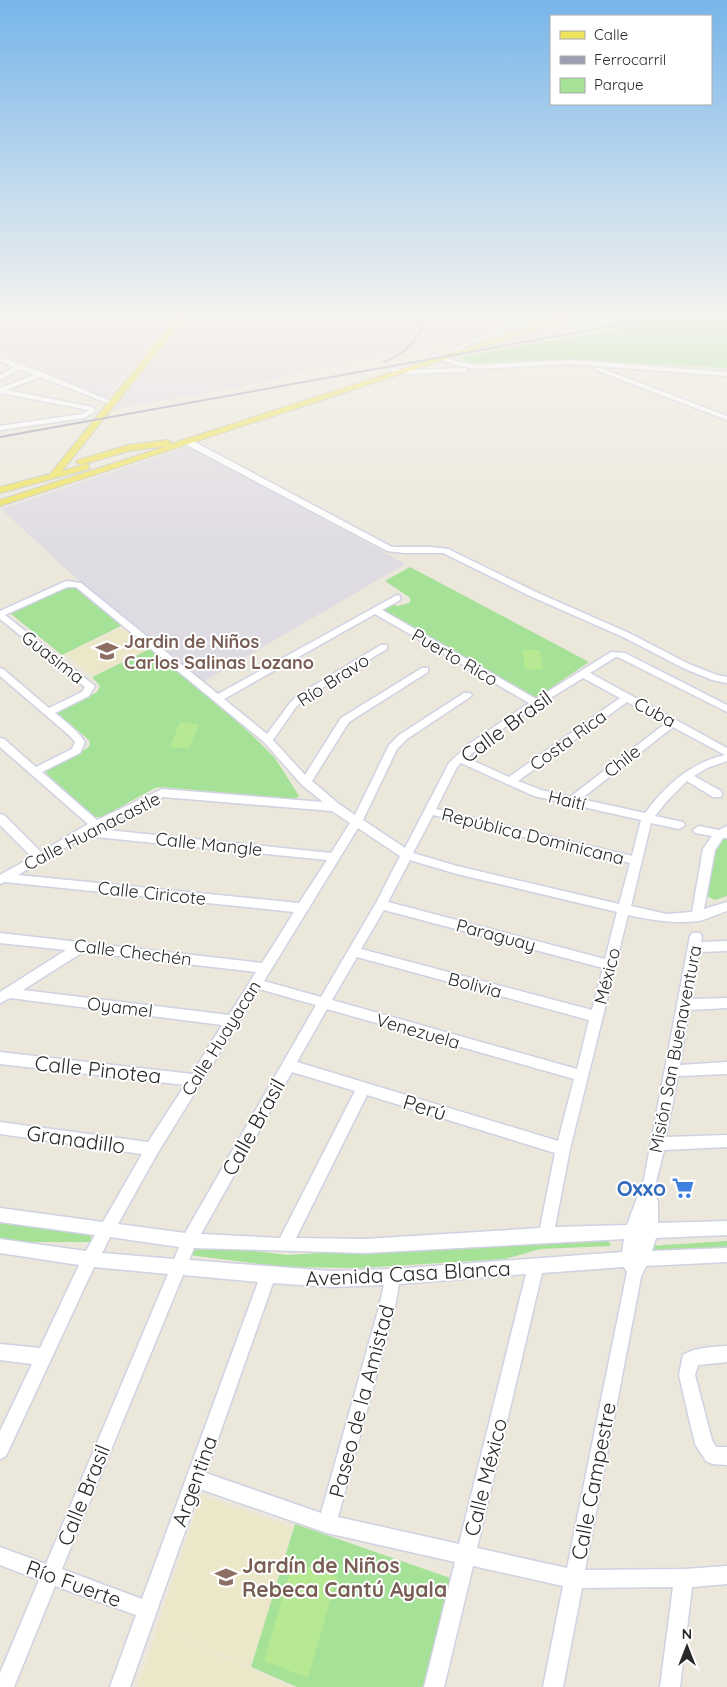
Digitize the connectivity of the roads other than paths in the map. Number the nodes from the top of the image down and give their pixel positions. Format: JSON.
{"nodes":[{"id":1,"x":34,"y":398,"type":"edge"},
{"id":2,"x":99,"y":398,"type":"edge"},
{"id":3,"x":116,"y":398,"type":"edge"},
{"id":4,"x":311,"y":398,"type":"edge"},
{"id":5,"x":318,"y":398,"type":"edge"},
{"id":6,"x":674,"y":398,"type":"edge"},
{"id":7,"x":112,"y":403,"type":"junction"},
{"id":8,"x":727,"y":418,"type":"edge"},
{"id":9,"x":0,"y":428,"type":"edge"},
{"id":10,"x":188,"y":442,"type":"junction"},
{"id":11,"x":168,"y":443,"type":"junction"},
{"id":12,"x":69,"y":455,"type":"junction"},
{"id":13,"x":81,"y":462,"type":"junction"},
{"id":14,"x":99,"y":464,"type":"junction"},
{"id":15,"x":55,"y":474,"type":"junction"},
{"id":16,"x":75,"y":479,"type":"junction"},
{"id":17,"x":18,"y":484,"type":"junction"},
{"id":18,"x":0,"y":490,"type":"edge"},
{"id":19,"x":0,"y":497,"type":"edge"},
{"id":20,"x":0,"y":503,"type":"edge"},
{"id":21,"x":397,"y":598,"type":"dead end"},
{"id":22,"x":375,"y":610,"type":"junction"},
{"id":23,"x":0,"y":615,"type":"edge"},
{"id":24,"x":384,"y":647,"type":"dead end"},
{"id":25,"x":424,"y":670,"type":"dead end"},
{"id":26,"x":0,"y":671,"type":"edge"},
{"id":27,"x":582,"y":673,"type":"junction"},
{"id":28,"x":727,"y":680,"type":"edge"},
{"id":29,"x":467,"y":695,"type":"dead end"},
{"id":30,"x":627,"y":697,"type":"junction"},
{"id":31,"x":218,"y":698,"type":"junction"},
{"id":32,"x":536,"y":704,"type":"junction"},
{"id":33,"x":727,"y":709,"type":"edge"},
{"id":34,"x":48,"y":712,"type":"junction"},
{"id":35,"x":673,"y":722,"type":"junction"},
{"id":36,"x":268,"y":740,"type":"junction"},
{"id":37,"x":0,"y":741,"type":"edge"},
{"id":38,"x":727,"y":752,"type":"edge"},
{"id":39,"x":459,"y":758,"type":"junction"},
{"id":40,"x":727,"y":758,"type":"edge"},
{"id":41,"x":34,"y":772,"type":"junction"},
{"id":42,"x":687,"y":776,"type":"junction"},
{"id":43,"x":306,"y":782,"type":"junction"},
{"id":44,"x":510,"y":782,"type":"junction"},
{"id":45,"x":717,"y":794,"type":"dead end"},
{"id":46,"x":571,"y":801,"type":"junction"},
{"id":47,"x":335,"y":807,"type":"junction"},
{"id":48,"x":430,"y":811,"type":"junction"},
{"id":49,"x":0,"y":818,"type":"edge"},
{"id":50,"x":647,"y":818,"type":"junction"},
{"id":51,"x":357,"y":821,"type":"junction"},
{"id":52,"x":96,"y":825,"type":"junction"},
{"id":53,"x":679,"y":825,"type":"dead end"},
{"id":54,"x":699,"y":830,"type":"dead end"},
{"id":55,"x":84,"y":832,"type":"junction"},
{"id":56,"x":724,"y":833,"type":"edge"},
{"id":57,"x":407,"y":855,"type":"junction"},
{"id":58,"x":40,"y":857,"type":"junction"},
{"id":59,"x":334,"y":857,"type":"junction"},
{"id":60,"x":637,"y":861,"type":"junction"},
{"id":61,"x":1,"y":879,"type":"edge"},
{"id":62,"x":381,"y":905,"type":"junction"},
{"id":63,"x":727,"y":906,"type":"edge"},
{"id":64,"x":302,"y":908,"type":"junction"},
{"id":65,"x":624,"y":909,"type":"junction"},
{"id":66,"x":697,"y":917,"type":"junction"},
{"id":67,"x":0,"y":938,"type":"edge"},
{"id":68,"x":83,"y":946,"type":"junction"},
{"id":69,"x":727,"y":946,"type":"edge"},
{"id":70,"x":354,"y":952,"type":"junction"},
{"id":71,"x":610,"y":965,"type":"junction"},
{"id":72,"x":265,"y":968,"type":"junction"},
{"id":73,"x":255,"y":983,"type":"junction"},
{"id":74,"x":4,"y":995,"type":"edge"},
{"id":75,"x":727,"y":1003,"type":"edge"},
{"id":76,"x":323,"y":1004,"type":"junction"},
{"id":77,"x":684,"y":1005,"type":"junction"},
{"id":78,"x":597,"y":1017,"type":"junction"},
{"id":79,"x":232,"y":1021,"type":"junction"},
{"id":80,"x":0,"y":1058,"type":"edge"},
{"id":81,"x":288,"y":1065,"type":"junction"},
{"id":82,"x":727,"y":1068,"type":"edge"},
{"id":83,"x":672,"y":1070,"type":"junction"},
{"id":84,"x":582,"y":1076,"type":"junction"},
{"id":85,"x":195,"y":1080,"type":"junction"},
{"id":86,"x":364,"y":1088,"type":"junction"},
{"id":87,"x":0,"y":1128,"type":"edge"},
{"id":88,"x":727,"y":1141,"type":"edge"},
{"id":89,"x":658,"y":1144,"type":"junction"},
{"id":90,"x":152,"y":1149,"type":"junction"},
{"id":91,"x":563,"y":1149,"type":"junction"},
{"id":92,"x":0,"y":1215,"type":"edge"},
{"id":93,"x":727,"y":1228,"type":"edge"},
{"id":94,"x":107,"y":1229,"type":"junction"},
{"id":95,"x":641,"y":1233,"type":"junction"},
{"id":96,"x":546,"y":1235,"type":"junction"},
{"id":97,"x":189,"y":1241,"type":"junction"},
{"id":98,"x":284,"y":1245,"type":"junction"},
{"id":99,"x":0,"y":1246,"type":"edge"},
{"id":100,"x":727,"y":1255,"type":"edge"},
{"id":101,"x":90,"y":1259,"type":"junction"},
{"id":102,"x":635,"y":1265,"type":"junction"},
{"id":103,"x":178,"y":1266,"type":"junction"},
{"id":104,"x":536,"y":1266,"type":"junction"},
{"id":105,"x":268,"y":1275,"type":"junction"},
{"id":106,"x":393,"y":1277,"type":"junction"},
{"id":107,"x":0,"y":1352,"type":"edge"},
{"id":108,"x":727,"y":1354,"type":"edge"},
{"id":109,"x":45,"y":1357,"type":"junction"},
{"id":110,"x":0,"y":1450,"type":"edge"},
{"id":111,"x":727,"y":1456,"type":"edge"},
{"id":112,"x":195,"y":1478,"type":"junction"},
{"id":113,"x":327,"y":1524,"type":"junction"},
{"id":114,"x":0,"y":1556,"type":"edge"},
{"id":115,"x":466,"y":1556,"type":"junction"},
{"id":116,"x":50,"y":1575,"type":"junction"},
{"id":117,"x":727,"y":1575,"type":"edge"},
{"id":118,"x":684,"y":1578,"type":"junction"},
{"id":119,"x":573,"y":1579,"type":"junction"},
{"id":120,"x":148,"y":1610,"type":"junction"},
{"id":121,"x":4,"y":1687,"type":"edge"},
{"id":122,"x":120,"y":1687,"type":"edge"},
{"id":123,"x":434,"y":1687,"type":"edge"},
{"id":124,"x":553,"y":1687,"type":"edge"},
{"id":125,"x":670,"y":1687,"type":"edge"}],
"edges":[{"from":1,"to":9,"type":"street"},
{"from":2,"to":7,"type":"street"},
{"from":3,"to":7,"type":"main road"},
{"from":4,"to":11,"type":"main road"},
{"from":5,"to":10,"type":"main road"},
{"from":6,"to":8,"type":"street"},
{"from":7,"to":12,"type":"main road"},
{"from":10,"to":16,"type":"main road"},
{"from":10,"to":28,"type":"street"},
{"from":11,"to":13,"type":"main road"},
{"from":11,"to":14,"type":"main road"},
{"from":12,"to":13,"type":"main road"},
{"from":12,"to":15,"type":"main road"},
{"from":12,"to":17,"type":"main road"},
{"from":13,"to":14,"type":"main road"},
{"from":14,"to":15,"type":"main road"},
{"from":15,"to":16,"type":"main road"},
{"from":15,"to":17,"type":"main road"},
{"from":15,"to":19,"type":"main road"},
{"from":16,"to":20,"type":"main road"},
{"from":17,"to":18,"type":"main road"},
{"from":21,"to":22,"type":"street"},
{"from":22,"to":31,"type":"street"},
{"from":22,"to":32,"type":"street","name":"Puerto Rico"},
{"from":23,"to":31,"type":"street"},
{"from":23,"to":34,"type":"street","name":"Guasima"},
{"from":24,"to":36,"type":"street","name":"Río Bravo"},
{"from":25,"to":43,"type":"street"},
{"from":26,"to":34,"type":"street"},
{"from":27,"to":30,"type":"street","name":"Cuba"},
{"from":27,"to":32,"type":"street","name":"Calle Brasil"},
{"from":27,"to":33,"type":"street","name":"Calle Brasil"},
{"from":29,"to":51,"type":"street","name":"Calle Huayacan"},
{"from":30,"to":35,"type":"street","name":"Cuba"},
{"from":30,"to":44,"type":"street","name":"Costa Rica"},
{"from":31,"to":36,"type":"street"},
{"from":32,"to":39,"type":"street","name":"Calle Brasil"},
{"from":34,"to":41,"type":"street"},
{"from":35,"to":38,"type":"street","name":"Cuba"},
{"from":35,"to":46,"type":"street","name":"Chile"},
{"from":36,"to":43,"type":"street"},
{"from":37,"to":41,"type":"street"},
{"from":39,"to":44,"type":"street","name":"Haití"},
{"from":39,"to":48,"type":"street","name":"Calle Brasil"},
{"from":40,"to":42,"type":"street","name":"México"},
{"from":41,"to":52,"type":"street"},
{"from":42,"to":45,"type":"street"},
{"from":42,"to":50,"type":"street","name":"México"},
{"from":43,"to":47,"type":"street"},
{"from":44,"to":46,"type":"street","name":"Haití"},
{"from":46,"to":50,"type":"street","name":"Haití"},
{"from":47,"to":51,"type":"street"},
{"from":47,"to":52,"type":"street","name":"Calle Huanacastle"},
{"from":48,"to":57,"type":"street","name":"Calle Brasil"},
{"from":48,"to":60,"type":"street","name":"República Dominicana"},
{"from":49,"to":58,"type":"street"},
{"from":50,"to":53,"type":"street","name":"Haití"},
{"from":50,"to":60,"type":"street","name":"México"},
{"from":51,"to":57,"type":"street"},
{"from":51,"to":59,"type":"street","name":"Calle Huayacan"},
{"from":52,"to":55,"type":"street","name":"Calle Huanacastle"},
{"from":54,"to":56,"type":"street"},
{"from":55,"to":58,"type":"street","name":"Calle Huanacastle"},
{"from":55,"to":59,"type":"street","name":"Calle Mangle"},
{"from":56,"to":66,"type":"street"},
{"from":57,"to":62,"type":"street","name":"Calle Brasil"},
{"from":57,"to":65,"type":"street"},
{"from":58,"to":61,"type":"street","name":"Calle Huanacastle"},
{"from":59,"to":64,"type":"street","name":"Calle Huayacan"},
{"from":60,"to":65,"type":"street","name":"México"},
{"from":61,"to":64,"type":"street","name":"Calle Ciricote"},
{"from":62,"to":70,"type":"street","name":"Calle Brasil"},
{"from":62,"to":71,"type":"street","name":"Paraguay"},
{"from":63,"to":66,"type":"street"},
{"from":64,"to":72,"type":"street","name":"Calle Huayacan"},
{"from":65,"to":66,"type":"street"},
{"from":65,"to":71,"type":"street","name":"México"},
{"from":67,"to":68,"type":"street","name":"Calle Chechén"},
{"from":68,"to":72,"type":"street","name":"Calle Chechén"},
{"from":68,"to":74,"type":"street"},
{"from":69,"to":77,"type":"street","name":"Misión San Buenaventura"},
{"from":70,"to":76,"type":"street","name":"Calle Brasil"},
{"from":70,"to":78,"type":"street","name":"Bolivia"},
{"from":71,"to":78,"type":"street","name":"México"},
{"from":72,"to":73,"type":"street","name":"Calle Huayacan"},
{"from":73,"to":76,"type":"street","name":"Venezuela"},
{"from":73,"to":79,"type":"street","name":"Calle Huayacan"},
{"from":74,"to":79,"type":"street","name":"Oyamel"},
{"from":75,"to":77,"type":"street"},
{"from":76,"to":81,"type":"street","name":"Calle Brasil"},
{"from":76,"to":84,"type":"street","name":"Venezuela"},
{"from":77,"to":83,"type":"street","name":"Misión San Buenaventura"},
{"from":78,"to":84,"type":"street","name":"México"},
{"from":79,"to":85,"type":"street","name":"Calle Huayacan"},
{"from":80,"to":85,"type":"street","name":"Calle Pinotea"},
{"from":81,"to":86,"type":"street","name":"Perú"},
{"from":81,"to":97,"type":"street","name":"Calle Brasil"},
{"from":82,"to":83,"type":"street"},
{"from":83,"to":89,"type":"street","name":"Misión San Buenaventura"},
{"from":84,"to":91,"type":"street","name":"México"},
{"from":85,"to":90,"type":"street","name":"Calle Huayacan"},
{"from":86,"to":91,"type":"street","name":"Perú"},
{"from":86,"to":98,"type":"street"},
{"from":87,"to":90,"type":"street","name":"Granadillo"},
{"from":88,"to":89,"type":"street"},
{"from":89,"to":95,"type":"street","name":"Misión San Buenaventura"},
{"from":90,"to":94,"type":"street","name":"Calle Huayacan"},
{"from":91,"to":96,"type":"street","name":"México"},
{"from":92,"to":94,"type":"street","name":"Avenida Casa Blanca"},
{"from":93,"to":95,"type":"street","name":"Avenida Casa Blanca"},
{"from":94,"to":97,"type":"street","name":"Avenida Casa Blanca"},
{"from":94,"to":101,"type":"street","name":"Calle Huayacan"},
{"from":95,"to":96,"type":"street","name":"Avenida Casa Blanca"},
{"from":95,"to":102,"type":"street","name":"Calle Campestre"},
{"from":96,"to":98,"type":"street","name":"Avenida Casa Blanca"},
{"from":97,"to":98,"type":"street","name":"Avenida Casa Blanca"},
{"from":97,"to":103,"type":"street","name":"Calle Brasil"},
{"from":99,"to":101,"type":"street","name":"Avenida Casa Blanca"},
{"from":100,"to":102,"type":"street","name":"Avenida Casa Blanca"},
{"from":101,"to":103,"type":"street","name":"Avenida Casa Blanca"},
{"from":101,"to":109,"type":"street","name":"Calle Huayacan"},
{"from":102,"to":104,"type":"street","name":"Avenida Casa Blanca"},
{"from":102,"to":119,"type":"street","name":"Calle Campestre"},
{"from":103,"to":105,"type":"street","name":"Avenida Casa Blanca"},
{"from":103,"to":116,"type":"street","name":"Calle Brasil"},
{"from":104,"to":106,"type":"street","name":"Avenida Casa Blanca"},
{"from":104,"to":115,"type":"street","name":"Calle México"},
{"from":105,"to":106,"type":"street","name":"Avenida Casa Blanca"},
{"from":105,"to":112,"type":"street","name":"Argentina"},
{"from":106,"to":113,"type":"street","name":"Paseo de la Amistad"},
{"from":107,"to":109,"type":"street"},
{"from":108,"to":111,"type":"street"},
{"from":109,"to":110,"type":"street","name":"Calle Huayacan"},
{"from":112,"to":113,"type":"street"},
{"from":112,"to":120,"type":"street","name":"Argentina"},
{"from":113,"to":115,"type":"street"},
{"from":114,"to":116,"type":"street","name":"Río Fuerte"},
{"from":115,"to":119,"type":"street"},
{"from":115,"to":123,"type":"street","name":"Calle México"},
{"from":116,"to":120,"type":"street","name":"Río Fuerte"},
{"from":116,"to":121,"type":"street","name":"Calle Brasil"},
{"from":117,"to":118,"type":"street"},
{"from":118,"to":119,"type":"street"},
{"from":118,"to":125,"type":"street"},
{"from":119,"to":124,"type":"street","name":"Calle Campestre"},
{"from":120,"to":122,"type":"street","name":"Argentina"}]}
